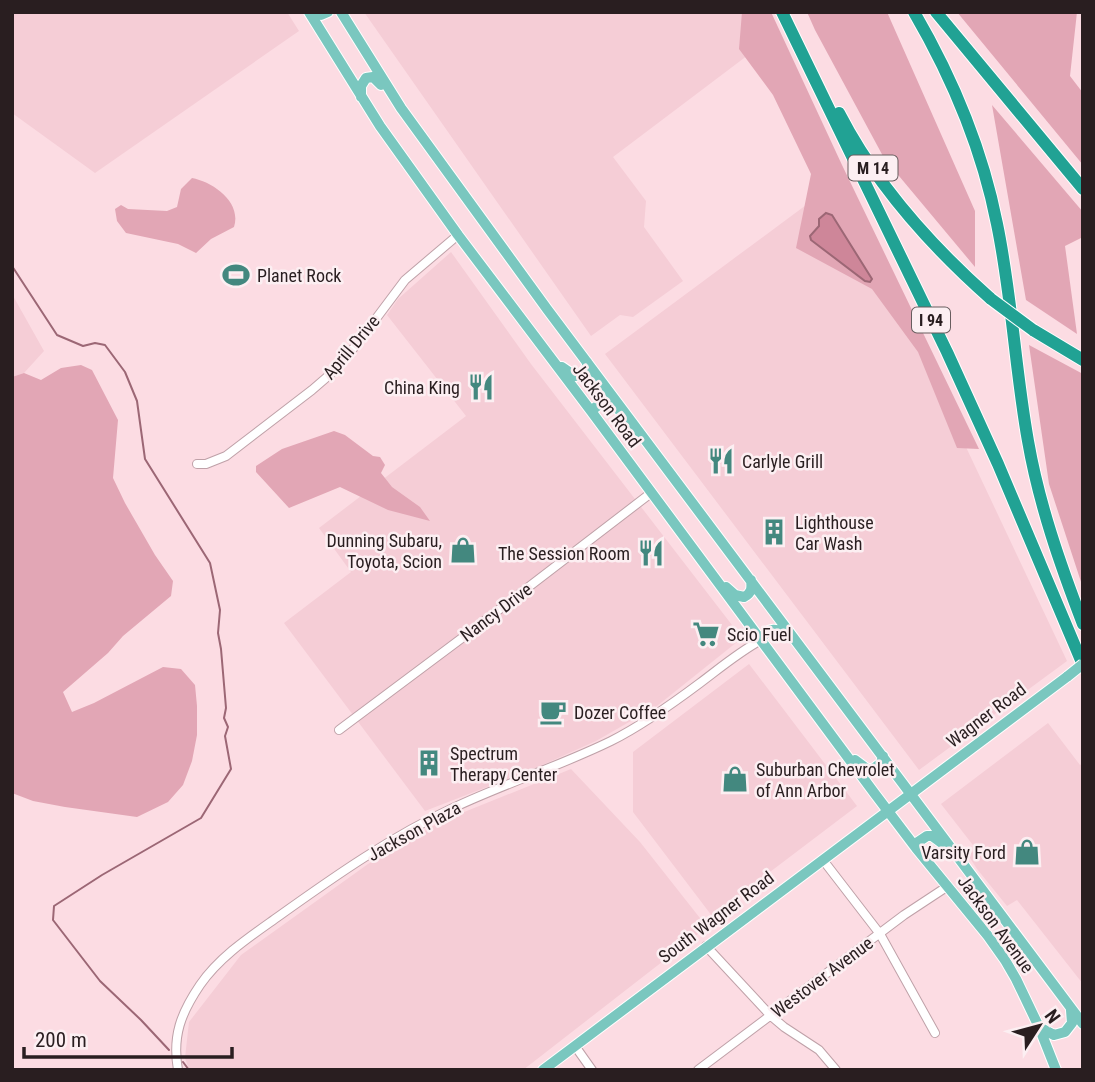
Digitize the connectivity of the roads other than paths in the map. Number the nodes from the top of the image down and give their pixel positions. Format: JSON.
{"nodes":[{"id":1,"x":309,"y":12,"type":"edge"},
{"id":2,"x":314,"y":12,"type":"edge"},
{"id":3,"x":328,"y":12,"type":"edge"},
{"id":4,"x":341,"y":12,"type":"edge"},
{"id":5,"x":782,"y":12,"type":"edge"},
{"id":6,"x":789,"y":12,"type":"edge"},
{"id":7,"x":914,"y":12,"type":"edge"},
{"id":8,"x":936,"y":12,"type":"edge"},
{"id":9,"x":361,"y":97,"type":"junction"},
{"id":10,"x":401,"y":108,"type":"junction"},
{"id":11,"x":1083,"y":189,"type":"edge"},
{"id":12,"x":458,"y":235,"type":"junction"},
{"id":13,"x":550,"y":356,"type":"junction"},
{"id":14,"x":1083,"y":360,"type":"edge"},
{"id":15,"x":587,"y":362,"type":"junction"},
{"id":16,"x":591,"y":411,"type":"junction"},
{"id":17,"x":631,"y":421,"type":"junction"},
{"id":18,"x":197,"y":464,"type":"dead end"},
{"id":19,"x":651,"y":493,"type":"junction"},
{"id":20,"x":711,"y":574,"type":"junction"},
{"id":21,"x":751,"y":580,"type":"junction"},
{"id":22,"x":1083,"y":624,"type":"edge"},
{"id":23,"x":761,"y":640,"type":"junction"},
{"id":24,"x":804,"y":650,"type":"junction"},
{"id":25,"x":1083,"y":665,"type":"edge"},
{"id":26,"x":339,"y":730,"type":"dead end"},
{"id":27,"x":835,"y":741,"type":"junction"},
{"id":28,"x":883,"y":756,"type":"junction"},
{"id":29,"x":911,"y":794,"type":"junction"},
{"id":30,"x":888,"y":811,"type":"junction"},
{"id":31,"x":916,"y":848,"type":"junction"},
{"id":32,"x":958,"y":858,"type":"junction"},
{"id":33,"x":823,"y":860,"type":"junction"},
{"id":34,"x":948,"y":886,"type":"junction"},
{"id":35,"x":880,"y":934,"type":"junction"},
{"id":36,"x":706,"y":946,"type":"junction"},
{"id":37,"x":1071,"y":1008,"type":"junction"},
{"id":38,"x":771,"y":1016,"type":"junction"},
{"id":39,"x":1083,"y":1024,"type":"edge"},
{"id":40,"x":1039,"y":1027,"type":"junction"},
{"id":41,"x":934,"y":1033,"type":"dead end"},
{"id":42,"x":575,"y":1046,"type":"junction"},
{"id":43,"x":178,"y":1070,"type":"edge"},
{"id":44,"x":543,"y":1070,"type":"edge"},
{"id":45,"x":592,"y":1070,"type":"edge"},
{"id":46,"x":698,"y":1070,"type":"edge"},
{"id":47,"x":836,"y":1070,"type":"edge"},
{"id":48,"x":1056,"y":1070,"type":"edge"}],
"edges":[{"from":1,"to":9,"type":"main road","name":"Jackson Road"},
{"from":2,"to":3,"type":"main road"},
{"from":4,"to":10,"type":"main road","name":"Jackson Road"},
{"from":5,"to":25,"type":"highway","number":"I 94"},
{"from":6,"to":14,"type":"highway","number":"M 14","bridge":true},
{"from":7,"to":22,"type":"highway"},
{"from":8,"to":11,"type":"highway"},
{"from":9,"to":10,"type":"main road"},
{"from":9,"to":12,"type":"main road","name":"Jackson Road"},
{"from":10,"to":15,"type":"main road","name":"Jackson Road"},
{"from":12,"to":13,"type":"main road","name":"Jackson Road"},
{"from":12,"to":18,"type":"street","name":"Aprill Drive"},
{"from":13,"to":15,"type":"main road"},
{"from":13,"to":16,"type":"main road","name":"Jackson Road"},
{"from":15,"to":17,"type":"main road","name":"Jackson Road"},
{"from":16,"to":17,"type":"main road"},
{"from":16,"to":19,"type":"main road","name":"Jackson Road"},
{"from":17,"to":21,"type":"main road","name":"Jackson Road"},
{"from":19,"to":20,"type":"main road","name":"Jackson Road"},
{"from":19,"to":26,"type":"street","name":"Nancy Drive"},
{"from":20,"to":21,"type":"main road"},
{"from":20,"to":23,"type":"main road","name":"Jackson Road"},
{"from":21,"to":24,"type":"main road","name":"Jackson Road"},
{"from":23,"to":24,"type":"main road"},
{"from":23,"to":27,"type":"main road","name":"Jackson Road"},
{"from":23,"to":43,"type":"street","name":"Jackson Plaza"},
{"from":24,"to":28,"type":"main road","name":"Jackson Road"},
{"from":25,"to":29,"type":"main road","name":"Wagner Road","bridge":true},
{"from":27,"to":28,"type":"main road"},
{"from":27,"to":30,"type":"main road","name":"Jackson Road"},
{"from":28,"to":29,"type":"main road","name":"Jackson Road"},
{"from":29,"to":30,"type":"main road","name":"South Wagner Road"},
{"from":29,"to":32,"type":"main road","name":"Jackson Avenue"},
{"from":30,"to":31,"type":"main road","name":"Jackson Avenue"},
{"from":30,"to":33,"type":"main road","name":"South Wagner Road"},
{"from":31,"to":32,"type":"main road"},
{"from":31,"to":34,"type":"main road","name":"Jackson Avenue"},
{"from":32,"to":37,"type":"main road","name":"Jackson Avenue"},
{"from":33,"to":35,"type":"street"},
{"from":33,"to":36,"type":"main road","name":"South Wagner Road"},
{"from":34,"to":35,"type":"street","name":"Westover Avenue"},
{"from":34,"to":40,"type":"main road","name":"Jackson Avenue"},
{"from":35,"to":38,"type":"street","name":"Westover Avenue"},
{"from":35,"to":41,"type":"street"},
{"from":36,"to":38,"type":"street"},
{"from":36,"to":42,"type":"main road","name":"South Wagner Road"},
{"from":37,"to":39,"type":"main road","name":"Jackson Avenue"},
{"from":37,"to":40,"type":"main road"},
{"from":38,"to":46,"type":"street","name":"Westover Avenue"},
{"from":38,"to":47,"type":"street"},
{"from":40,"to":48,"type":"main road","name":"Jackson Avenue"},
{"from":42,"to":44,"type":"main road","name":"South Wagner Road"},
{"from":42,"to":45,"type":"street"}]}
